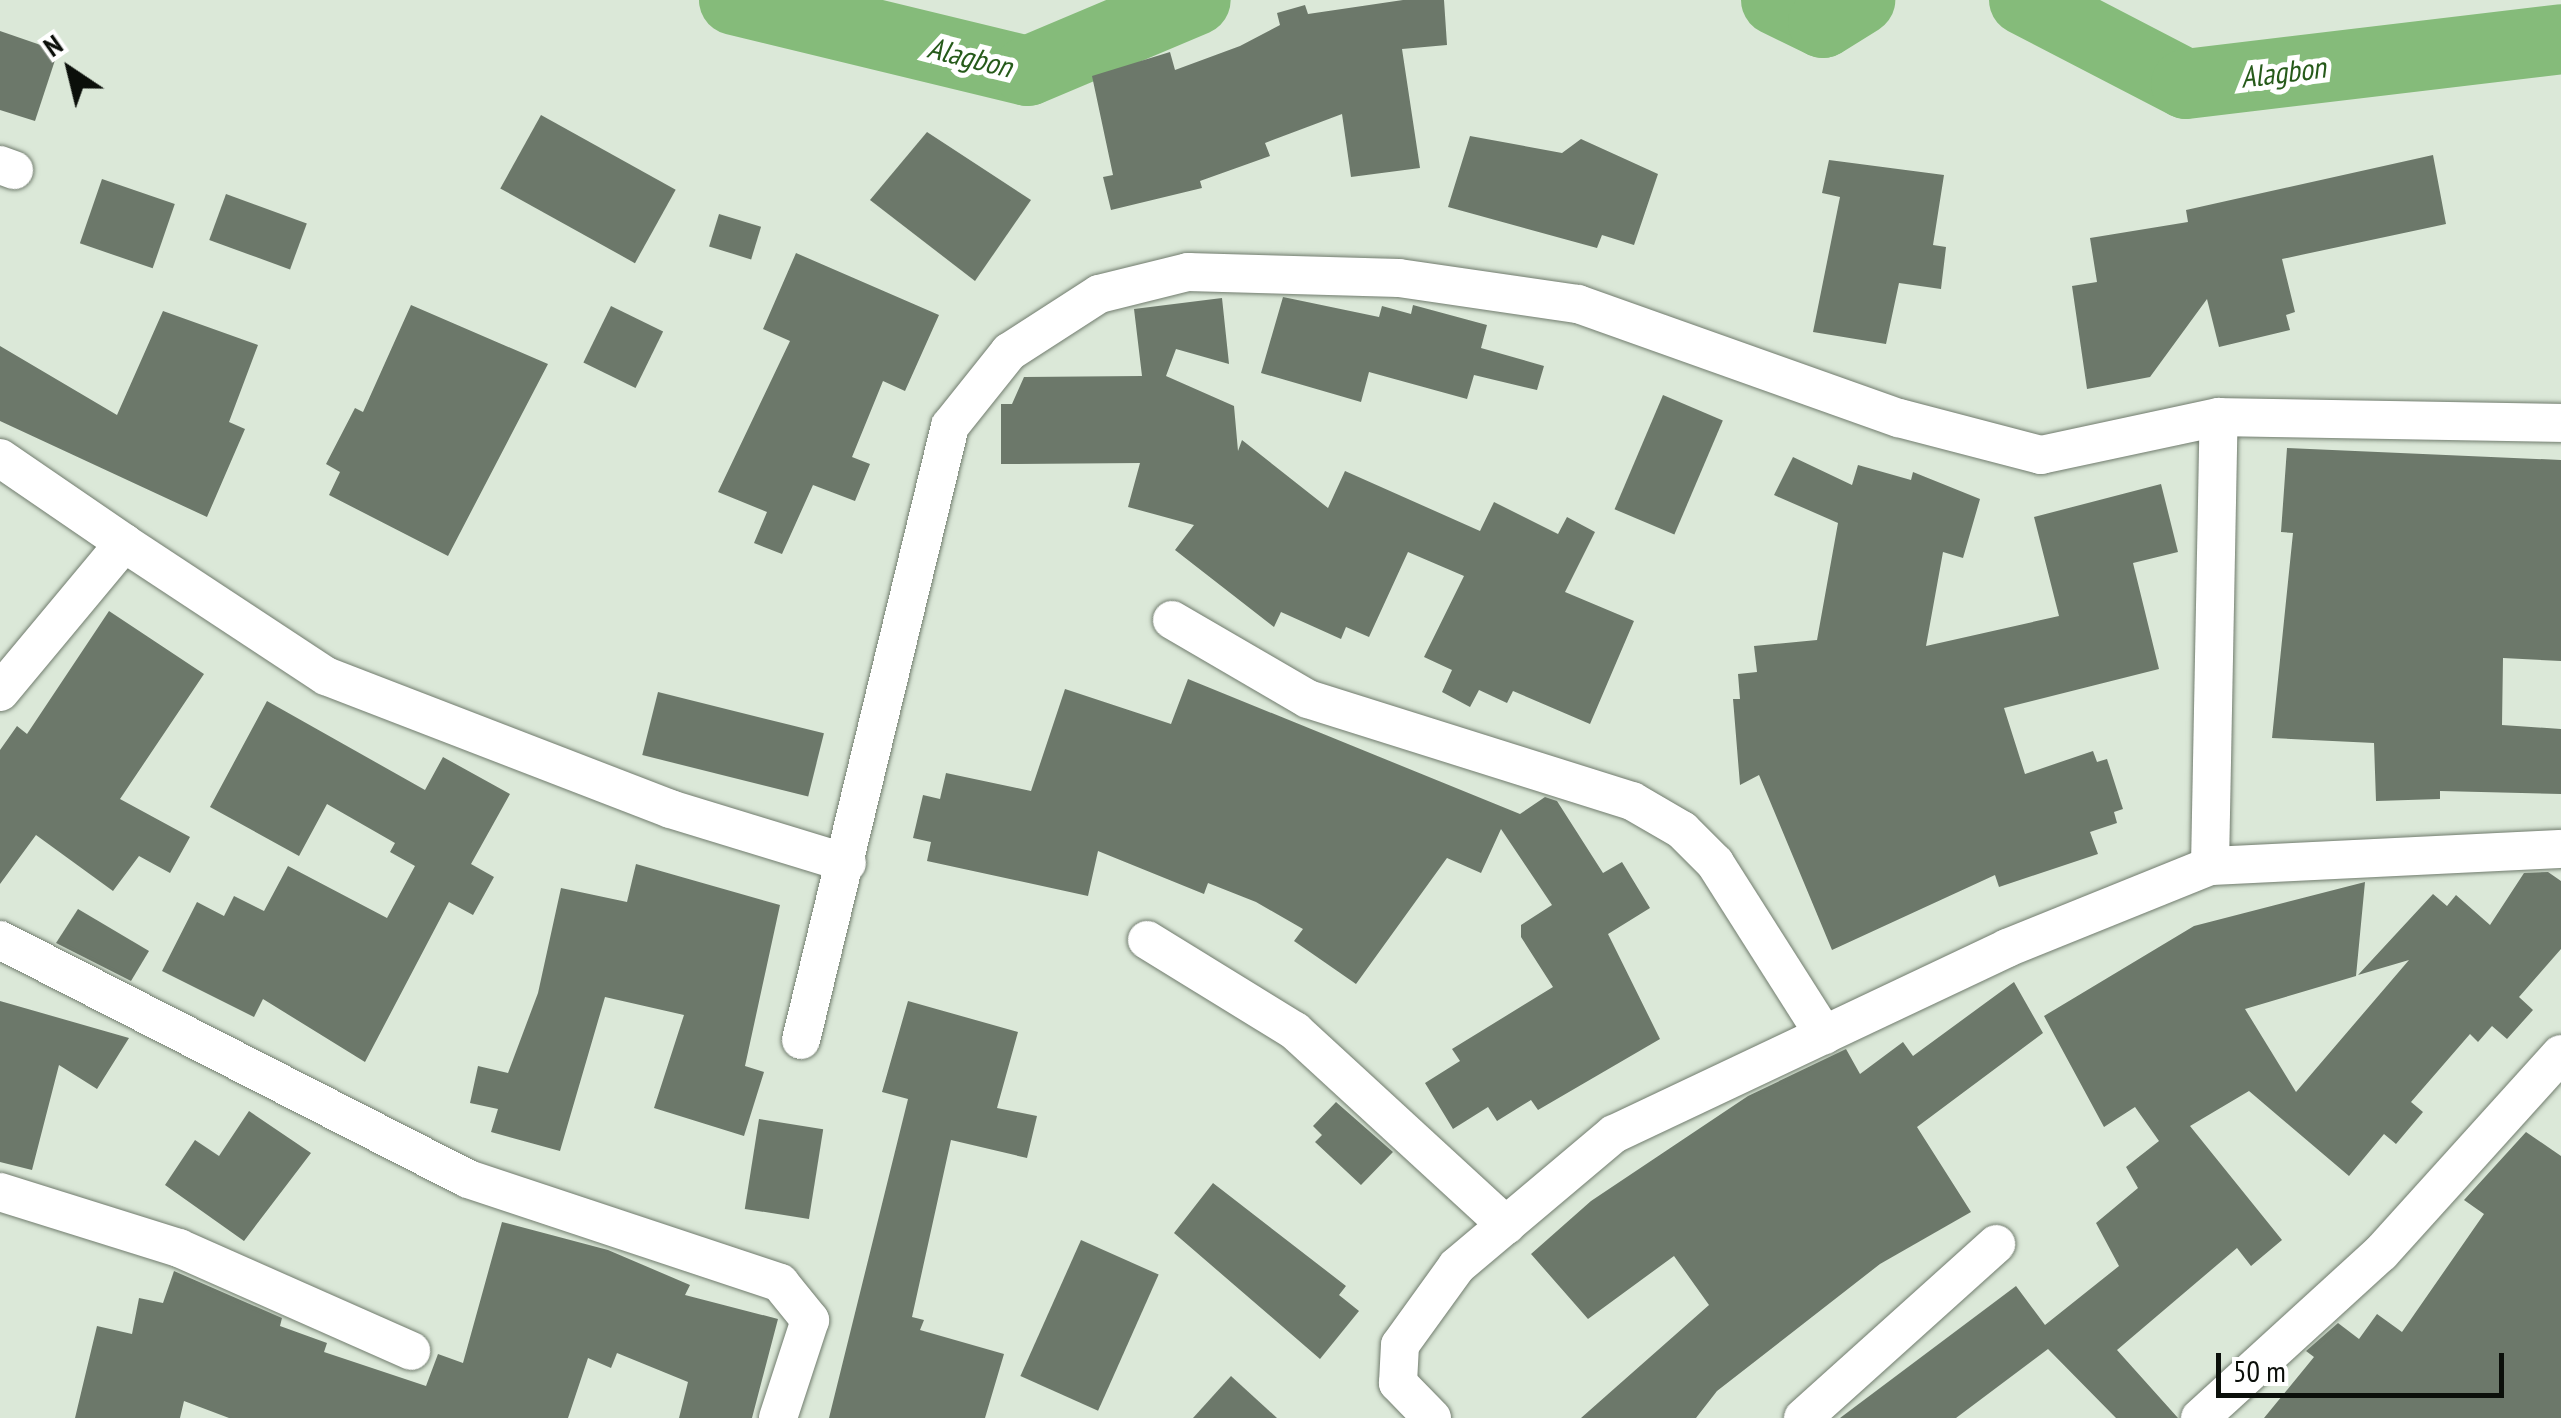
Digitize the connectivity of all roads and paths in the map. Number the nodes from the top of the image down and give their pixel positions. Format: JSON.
{"nodes":[{"id":1,"x":2219,"y":416,"type":"junction"},
{"id":2,"x":2561,"y":423,"type":"edge"},
{"id":3,"x":0,"y":458,"type":"edge"},
{"id":4,"x":124,"y":543,"type":"junction"},
{"id":5,"x":1172,"y":620,"type":"dead end"},
{"id":6,"x":0,"y":692,"type":"edge"},
{"id":7,"x":2561,"y":849,"type":"edge"},
{"id":8,"x":847,"y":863,"type":"junction"},
{"id":9,"x":2210,"y":866,"type":"junction"},
{"id":10,"x":0,"y":940,"type":"edge"},
{"id":11,"x":1146,"y":940,"type":"dead end"},
{"id":12,"x":1824,"y":1035,"type":"junction"},
{"id":13,"x":802,"y":1040,"type":"dead end"},
{"id":14,"x":2561,"y":1054,"type":"edge"},
{"id":15,"x":0,"y":1192,"type":"edge"},
{"id":16,"x":1506,"y":1225,"type":"junction"},
{"id":17,"x":1996,"y":1244,"type":"dead end"},
{"id":18,"x":411,"y":1351,"type":"dead end"},
{"id":19,"x":778,"y":1418,"type":"edge"},
{"id":20,"x":1432,"y":1418,"type":"edge"},
{"id":21,"x":1803,"y":1418,"type":"edge"},
{"id":22,"x":2200,"y":1418,"type":"edge"}],
"edges":[{"from":1,"to":2,"type":"street"},
{"from":1,"to":8,"type":"street"},
{"from":1,"to":9,"type":"street"},
{"from":3,"to":4,"type":"street"},
{"from":4,"to":6,"type":"street"},
{"from":4,"to":8,"type":"street"},
{"from":5,"to":12,"type":"street"},
{"from":7,"to":9,"type":"street"},
{"from":8,"to":13,"type":"street"},
{"from":9,"to":12,"type":"street"},
{"from":10,"to":19,"type":"street"},
{"from":11,"to":16,"type":"street"},
{"from":12,"to":16,"type":"street"},
{"from":14,"to":22,"type":"street"},
{"from":15,"to":18,"type":"street"},
{"from":16,"to":20,"type":"street"},
{"from":17,"to":21,"type":"street"}]}
